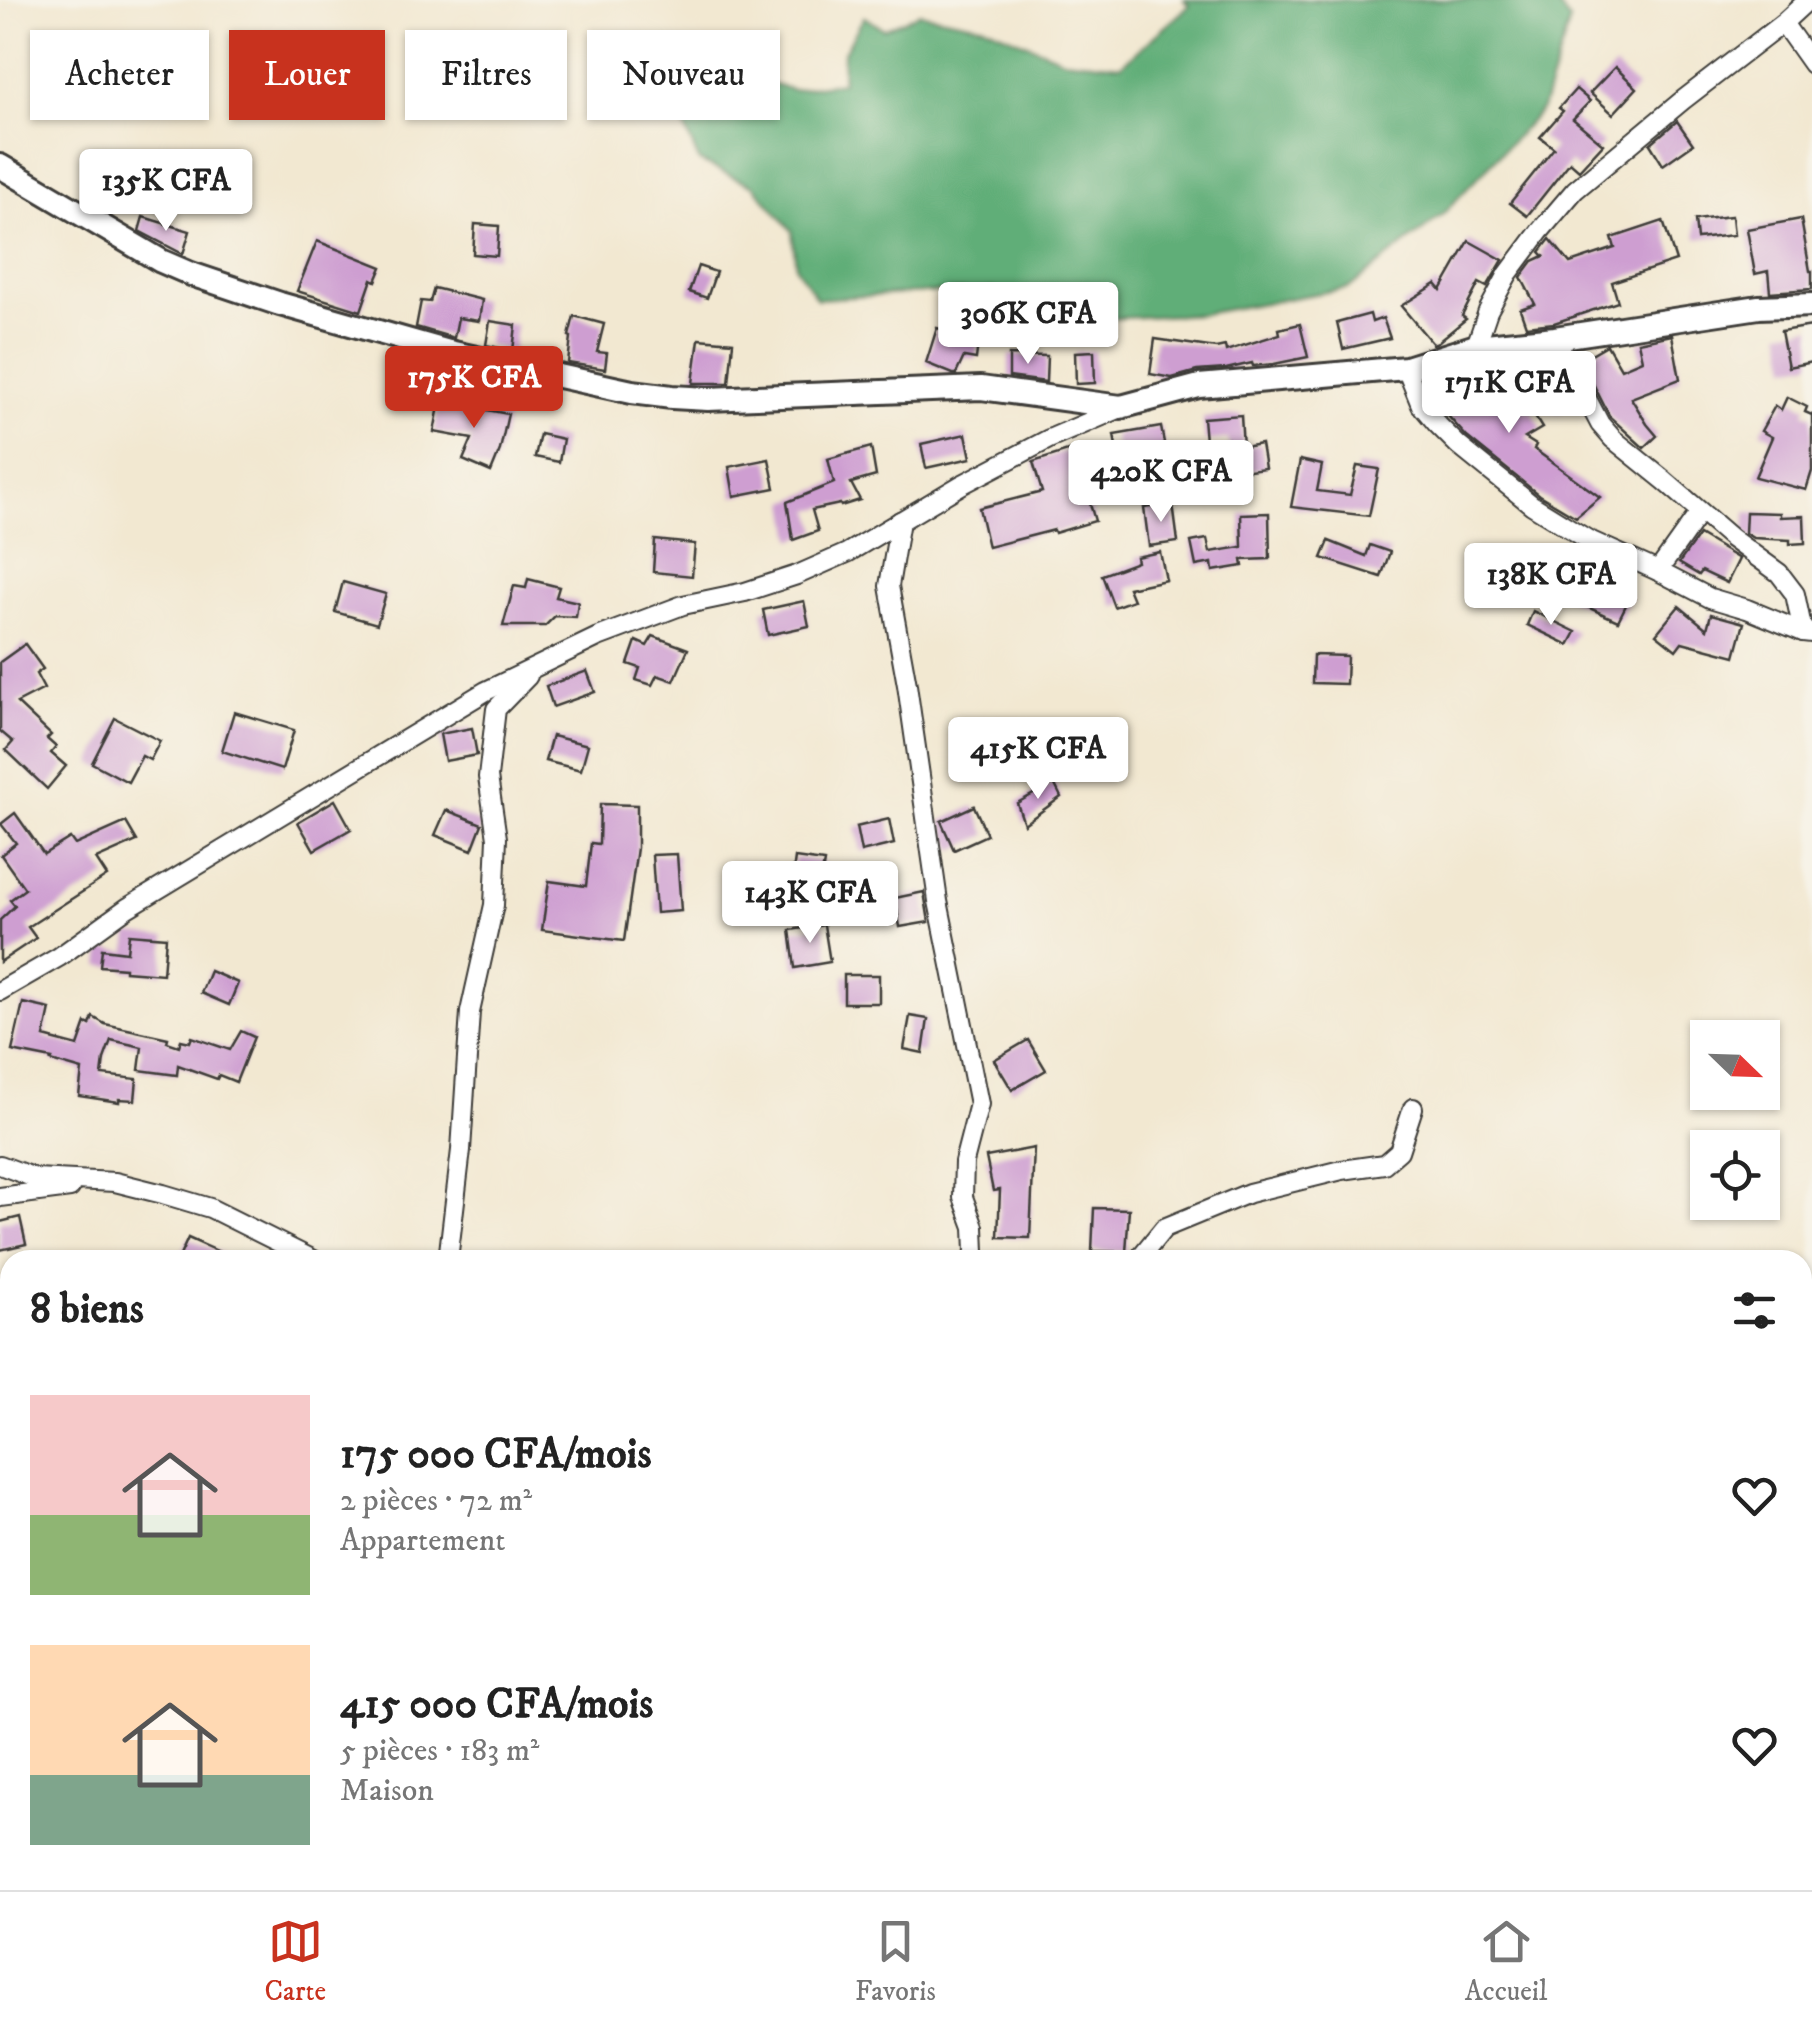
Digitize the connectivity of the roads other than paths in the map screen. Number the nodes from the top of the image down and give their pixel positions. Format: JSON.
{"nodes":[{"id":1,"x":1808,"y":0,"type":"edge"},
{"id":2,"x":1783,"y":23,"type":"junction"},
{"id":3,"x":1812,"y":64,"type":"edge"},
{"id":4,"x":0,"y":166,"type":"edge"},
{"id":5,"x":1812,"y":305,"type":"edge"},
{"id":6,"x":1555,"y":338,"type":"junction"},
{"id":7,"x":1476,"y":346,"type":"junction"},
{"id":8,"x":1406,"y":368,"type":"junction"},
{"id":9,"x":1122,"y":408,"type":"junction"},
{"id":10,"x":1700,"y":512,"type":"junction"},
{"id":11,"x":900,"y":521,"type":"junction"},
{"id":12,"x":1658,"y":571,"type":"junction"},
{"id":13,"x":1807,"y":632,"type":"edge"},
{"id":14,"x":539,"y":666,"type":"junction"},
{"id":15,"x":0,"y":991,"type":"edge"},
{"id":16,"x":1412,"y":1108,"type":"dead end"},
{"id":17,"x":0,"y":1164,"type":"edge"},
{"id":18,"x":116,"y":1182,"type":"junction"},
{"id":19,"x":0,"y":1197,"type":"edge"},
{"id":20,"x":294,"y":1250,"type":"edge"},
{"id":21,"x":449,"y":1250,"type":"edge"},
{"id":22,"x":975,"y":1250,"type":"edge"},
{"id":23,"x":1146,"y":1250,"type":"edge"}],
"edges":[{"from":1,"to":2,"type":"street"},
{"from":2,"to":3,"type":"street"},
{"from":2,"to":7,"type":"street"},
{"from":4,"to":9,"type":"street"},
{"from":5,"to":6,"type":"street"},
{"from":6,"to":7,"type":"street"},
{"from":6,"to":10,"type":"street"},
{"from":7,"to":8,"type":"street"},
{"from":8,"to":9,"type":"street"},
{"from":8,"to":12,"type":"street"},
{"from":9,"to":11,"type":"street"},
{"from":10,"to":12,"type":"street"},
{"from":10,"to":13,"type":"street"},
{"from":11,"to":14,"type":"street"},
{"from":11,"to":22,"type":"street"},
{"from":12,"to":13,"type":"street"},
{"from":14,"to":15,"type":"street"},
{"from":14,"to":21,"type":"street"},
{"from":16,"to":23,"type":"street"},
{"from":17,"to":18,"type":"street"},
{"from":18,"to":19,"type":"street"},
{"from":18,"to":20,"type":"street"}]}
